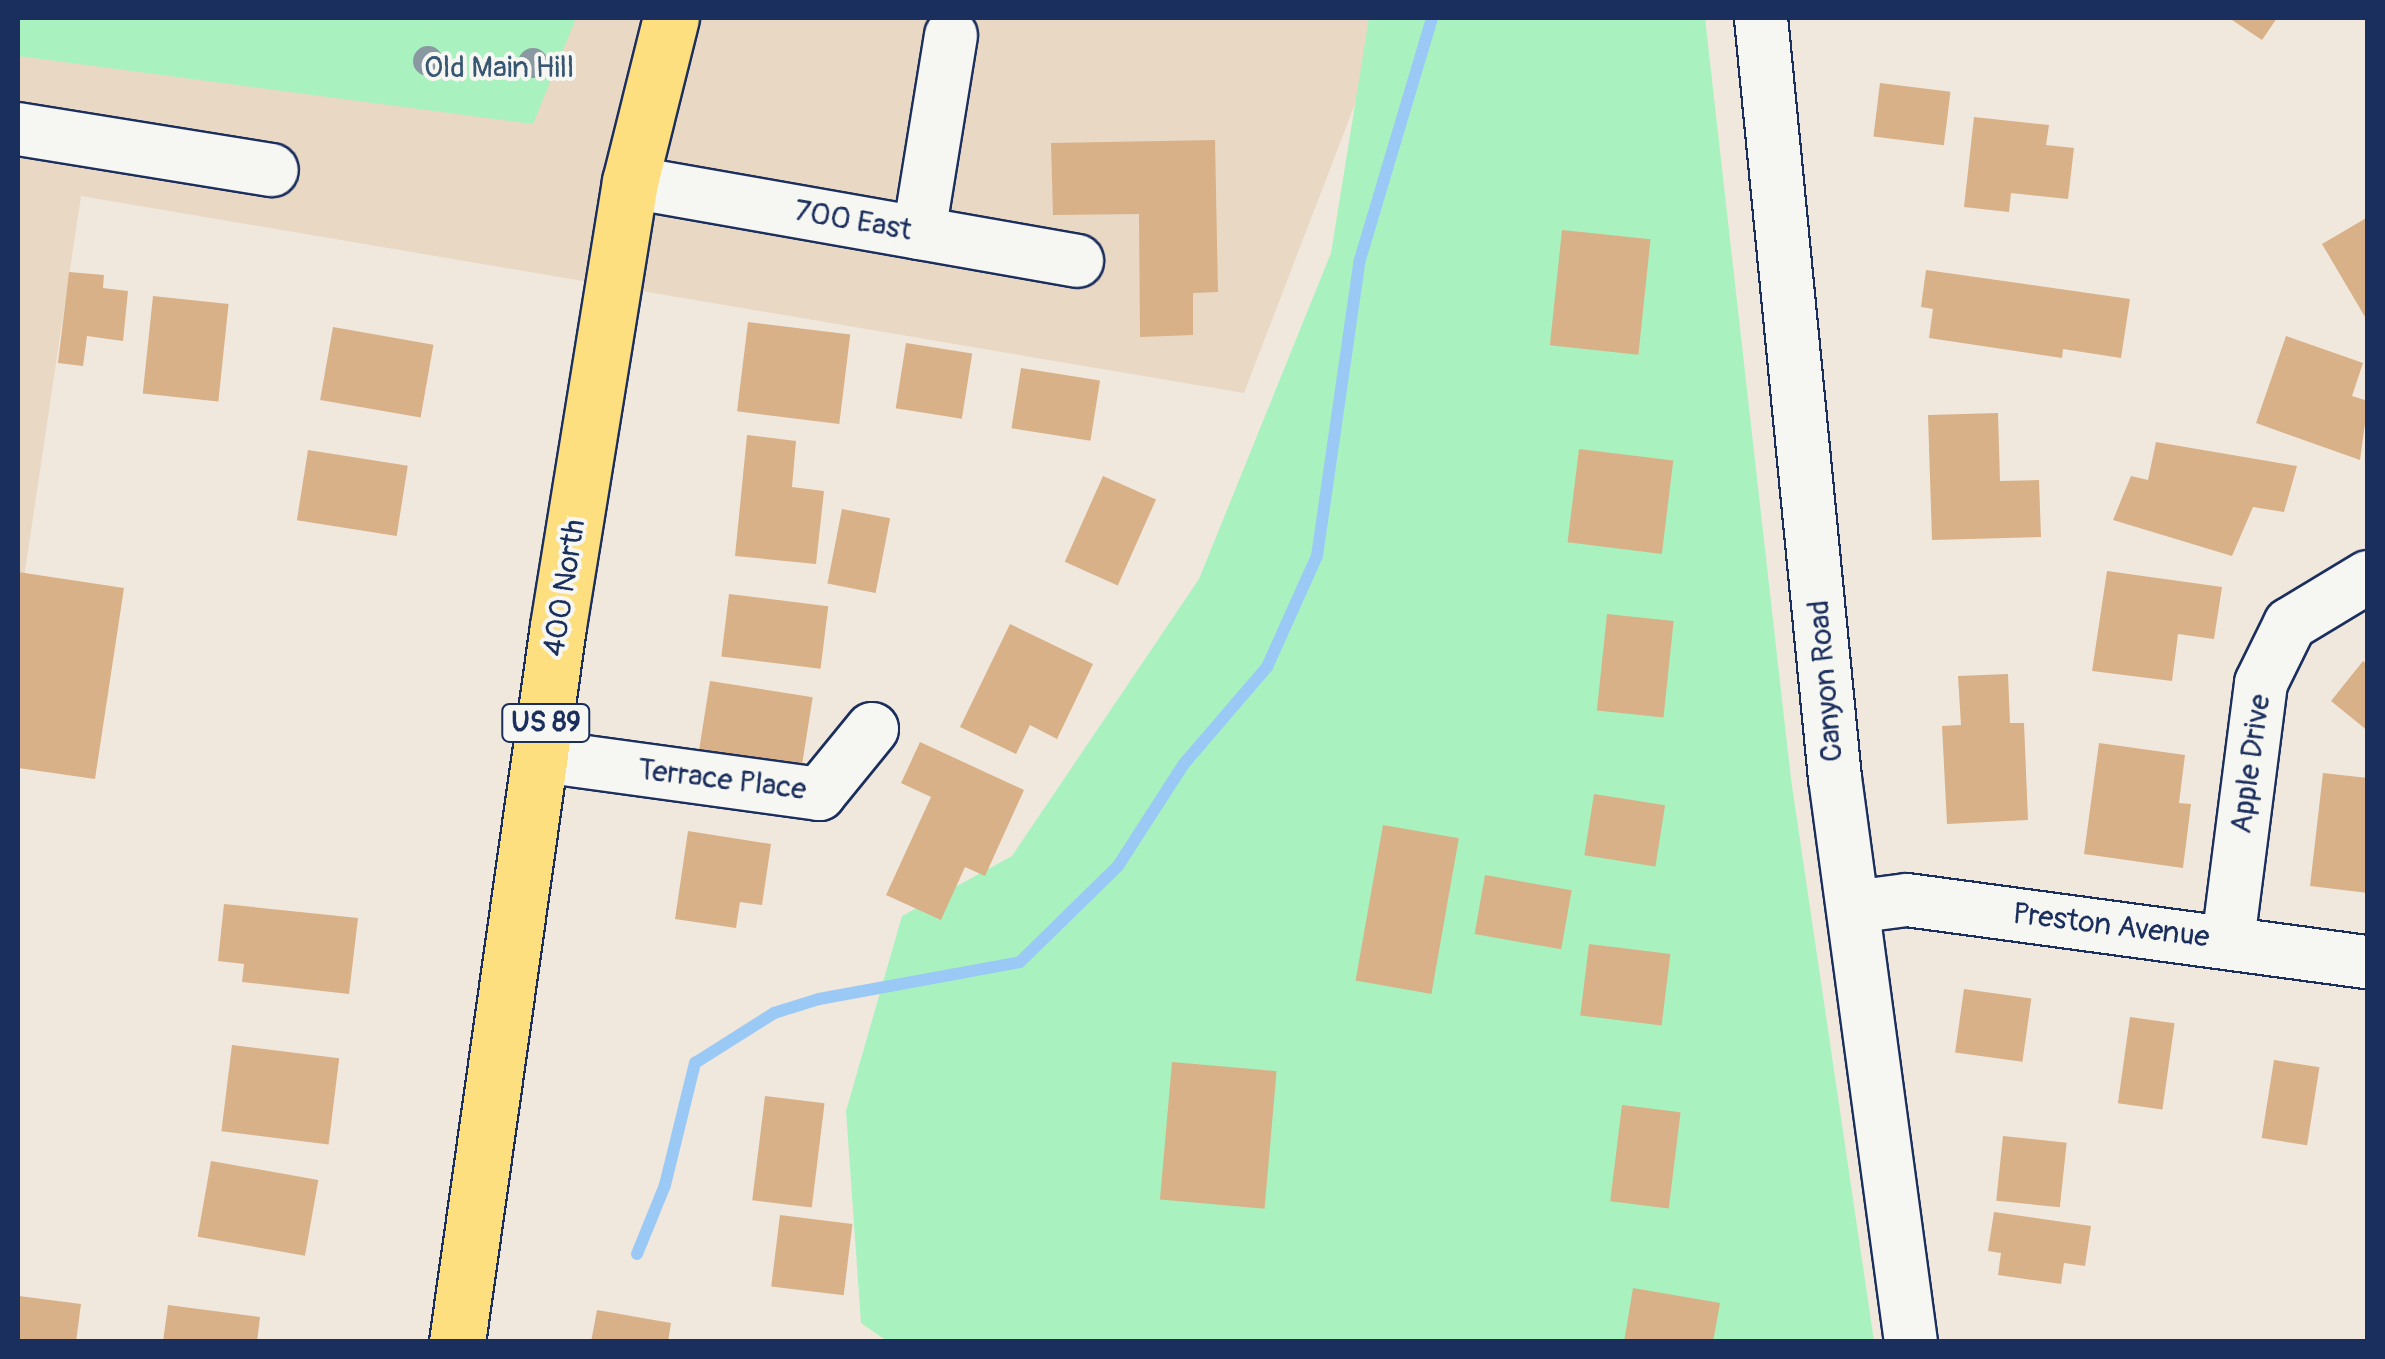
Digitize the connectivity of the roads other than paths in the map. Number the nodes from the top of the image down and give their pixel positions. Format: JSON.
{"nodes":[{"id":1,"x":671,"y":18,"type":"edge"},
{"id":2,"x":1761,"y":18,"type":"edge"},
{"id":3,"x":951,"y":36,"type":"dead end"},
{"id":4,"x":18,"y":128,"type":"edge"},
{"id":5,"x":272,"y":170,"type":"dead end"},
{"id":6,"x":630,"y":182,"type":"junction"},
{"id":7,"x":919,"y":232,"type":"junction"},
{"id":8,"x":1077,"y":261,"type":"dead end"},
{"id":9,"x":2368,"y":577,"type":"edge"},
{"id":10,"x":872,"y":728,"type":"dead end"},
{"id":11,"x":542,"y":756,"type":"junction"},
{"id":12,"x":1853,"y":907,"type":"junction"},
{"id":13,"x":2228,"y":941,"type":"junction"},
{"id":14,"x":2368,"y":962,"type":"edge"},
{"id":15,"x":458,"y":1342,"type":"edge"},
{"id":16,"x":1911,"y":1342,"type":"edge"}],
"edges":[{"from":1,"to":6,"type":"main road","name":"400 North","number":"US 89"},
{"from":2,"to":12,"type":"street","name":"Canyon Road"},
{"from":3,"to":7,"type":"street"},
{"from":4,"to":5,"type":"street"},
{"from":6,"to":7,"type":"street","name":"700 East"},
{"from":6,"to":11,"type":"main road","name":"400 North","number":"US 89"},
{"from":7,"to":8,"type":"street","name":"700 East"},
{"from":9,"to":13,"type":"street","name":"Apple Drive"},
{"from":10,"to":11,"type":"street","name":"Terrace Place"},
{"from":11,"to":15,"type":"main road","name":"400 North","number":"US 89"},
{"from":12,"to":13,"type":"street","name":"Preston Avenue"},
{"from":12,"to":16,"type":"street","name":"Canyon Road"},
{"from":13,"to":14,"type":"street","name":"Preston Avenue"}]}
